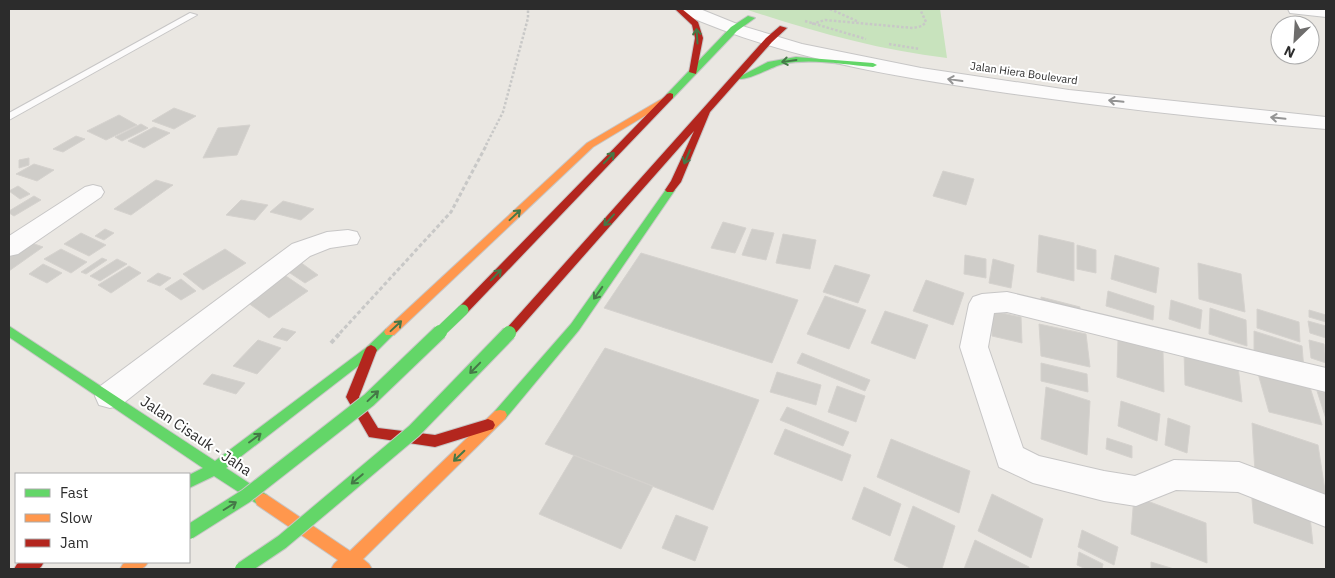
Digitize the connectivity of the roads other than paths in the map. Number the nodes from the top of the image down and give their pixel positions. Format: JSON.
{"nodes":[{"id":1,"x":678,"y":9,"type":"edge"},
{"id":2,"x":687,"y":9,"type":"edge"},
{"id":3,"x":728,"y":9,"type":"edge"},
{"id":4,"x":1296,"y":9,"type":"edge"},
{"id":5,"x":1326,"y":12,"type":"edge"},
{"id":6,"x":193,"y":15,"type":"dead end"},
{"id":7,"x":751,"y":18,"type":"junction"},
{"id":8,"x":734,"y":29,"type":"junction"},
{"id":9,"x":776,"y":34,"type":"junction"},
{"id":10,"x":873,"y":65,"type":"junction"},
{"id":11,"x":693,"y":72,"type":"junction"},
{"id":12,"x":731,"y":83,"type":"junction"},
{"id":13,"x":665,"y":100,"type":"junction"},
{"id":14,"x":1326,"y":106,"type":"edge"},
{"id":15,"x":706,"y":112,"type":"junction"},
{"id":16,"x":9,"y":118,"type":"edge"},
{"id":17,"x":1326,"y":123,"type":"edge"},
{"id":18,"x":93,"y":192,"type":"dead end"},
{"id":19,"x":348,"y":238,"type":"dead end"},
{"id":20,"x":9,"y":248,"type":"edge"},
{"id":21,"x":9,"y":331,"type":"edge"},
{"id":22,"x":371,"y":350,"type":"junction"},
{"id":23,"x":1326,"y":380,"type":"edge"},
{"id":24,"x":110,"y":396,"type":"junction"},
{"id":25,"x":492,"y":424,"type":"junction"},
{"id":26,"x":216,"y":468,"type":"junction"},
{"id":27,"x":190,"y":481,"type":"edge"},
{"id":28,"x":1326,"y":511,"type":"edge"},
{"id":29,"x":190,"y":531,"type":"edge"},
{"id":30,"x":352,"y":560,"type":"junction"},
{"id":31,"x":34,"y":563,"type":"edge"},
{"id":32,"x":22,"y":569,"type":"edge"},
{"id":33,"x":242,"y":569,"type":"edge"},
{"id":34,"x":339,"y":569,"type":"edge"},
{"id":35,"x":364,"y":569,"type":"edge"}],
"edges":[{"from":11,"to":1,"type":"main road","one_way":true},
{"from":2,"to":8,"type":"street"},
{"from":3,"to":7,"type":"street","name":"Jalan Hiera Boulevard"},
{"from":4,"to":5,"type":"street"},
{"from":6,"to":16,"type":"lane"},
{"from":7,"to":8,"type":"main road"},
{"from":7,"to":9,"type":"street","name":"Jalan Hiera Boulevard"},
{"from":8,"to":9,"type":"street"},
{"from":8,"to":11,"type":"main road"},
{"from":9,"to":10,"type":"street","name":"Jalan Hiera Boulevard"},
{"from":9,"to":12,"type":"main road"},
{"from":9,"to":14,"type":"street","name":"Jalan Hiera Boulevard"},
{"from":10,"to":12,"type":"main road","one_way":true},
{"from":17,"to":10,"type":"street","name":"Jalan Hiera Boulevard","one_way":true},
{"from":11,"to":13,"type":"main road"},
{"from":12,"to":15,"type":"main road"},
{"from":22,"to":13,"type":"main road","one_way":true},
{"from":29,"to":13,"type":"main road","one_way":true,"bridge":true},
{"from":15,"to":25,"type":"main road","one_way":true},
{"from":15,"to":33,"type":"main road","one_way":true,"bridge":true},
{"from":18,"to":20,"type":"street"},
{"from":19,"to":24,"type":"street"},
{"from":21,"to":24,"type":"main road","name":"Jalan Cisauk - Jaha"},
{"from":22,"to":25,"type":"main road"},
{"from":26,"to":22,"type":"main road","one_way":true},
{"from":23,"to":28,"type":"street"},
{"from":24,"to":26,"type":"main road","name":"Jalan Cisauk - Jaha"},
{"from":25,"to":30,"type":"main road","one_way":true},
{"from":26,"to":27,"type":"main road"},
{"from":26,"to":30,"type":"main road","name":"Jalan Cisauk - Jaha"},
{"from":30,"to":34,"type":"main road"},
{"from":30,"to":35,"type":"main road","name":"Jalan Cisauk - Jaha"},
{"from":31,"to":32,"type":"main road"}]}
